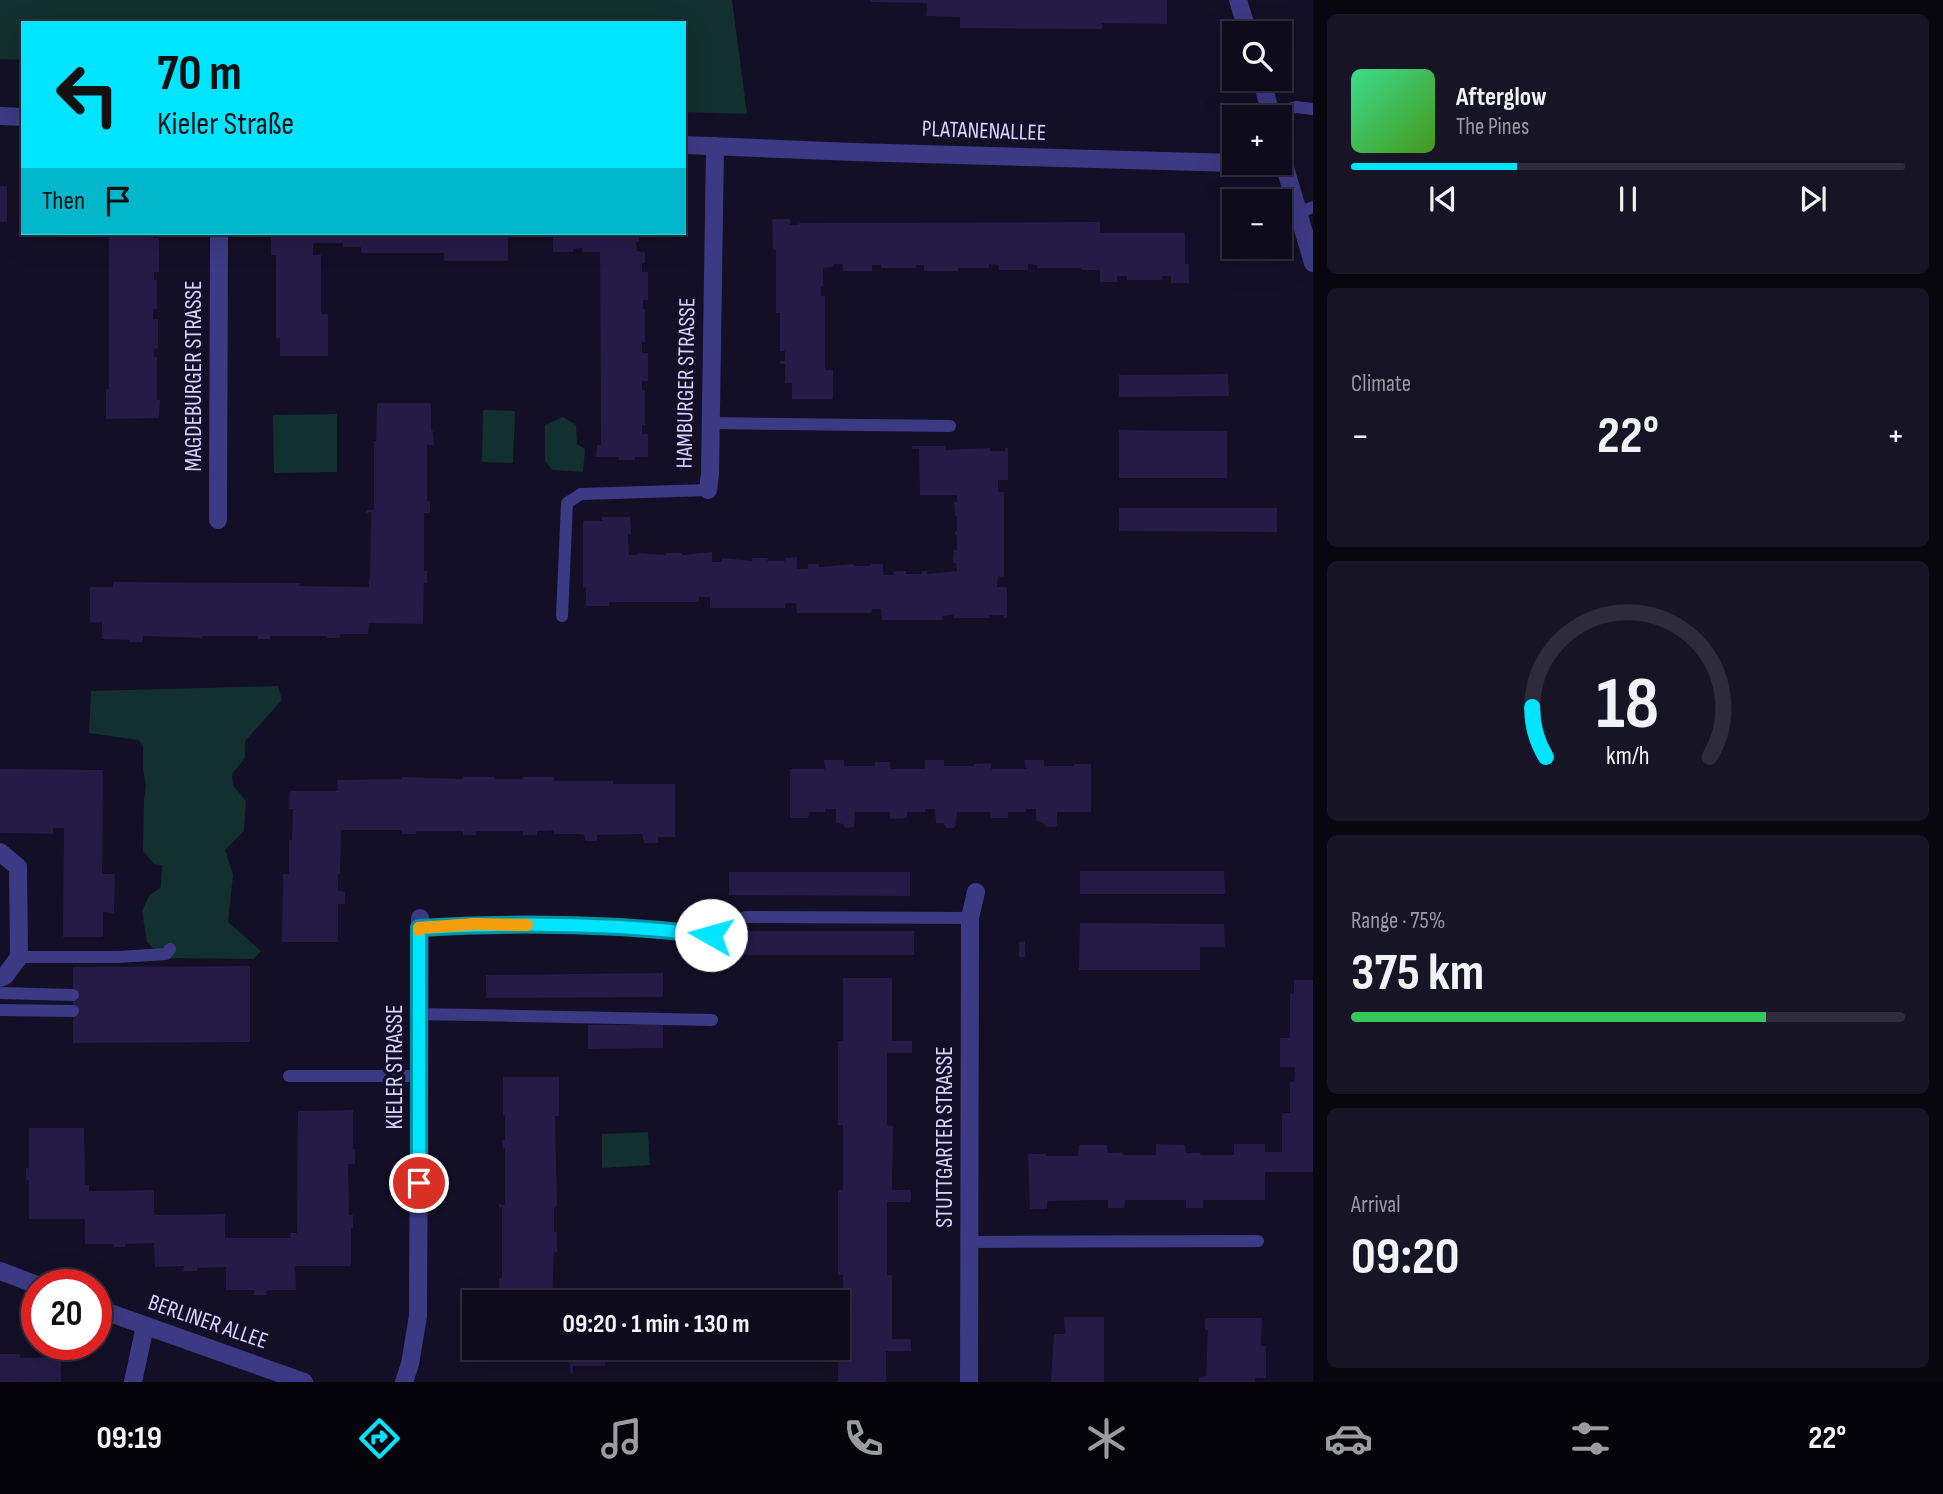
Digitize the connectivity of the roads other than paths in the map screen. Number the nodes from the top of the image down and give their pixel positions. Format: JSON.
{"nodes":[{"id":1,"x":1238,"y":0,"type":"edge"},
{"id":2,"x":1244,"y":21,"type":"edge"},
{"id":3,"x":1292,"y":108,"type":"edge"},
{"id":4,"x":1313,"y":109,"type":"edge"},
{"id":5,"x":0,"y":116,"type":"edge"},
{"id":6,"x":21,"y":117,"type":"edge"},
{"id":7,"x":686,"y":145,"type":"edge"},
{"id":8,"x":715,"y":146,"type":"junction"},
{"id":9,"x":1222,"y":163,"type":"edge"},
{"id":10,"x":1290,"y":175,"type":"edge"},
{"id":11,"x":1305,"y":210,"type":"edge"},
{"id":12,"x":219,"y":235,"type":"edge"},
{"id":13,"x":1313,"y":263,"type":"edge"},
{"id":14,"x":710,"y":423,"type":"junction"},
{"id":15,"x":950,"y":426,"type":"dead end"},
{"id":16,"x":708,"y":490,"type":"joint"},
{"id":17,"x":218,"y":520,"type":"dead end"},
{"id":18,"x":562,"y":616,"type":"dead end"},
{"id":19,"x":0,"y":852,"type":"edge"},
{"id":20,"x":976,"y":892,"type":"dead end"},
{"id":21,"x":745,"y":917,"type":"dead end"},
{"id":22,"x":970,"y":918,"type":"junction"},
{"id":23,"x":420,"y":923,"type":"joint"},
{"id":24,"x":711,"y":935,"type":"dead end"},
{"id":25,"x":170,"y":949,"type":"dead end"},
{"id":26,"x":19,"y":957,"type":"junction"},
{"id":27,"x":0,"y":978,"type":"edge"},
{"id":28,"x":0,"y":993,"type":"edge"},
{"id":29,"x":73,"y":995,"type":"dead end"},
{"id":30,"x":0,"y":1010,"type":"edge"},
{"id":31,"x":73,"y":1011,"type":"dead end"},
{"id":32,"x":419,"y":1014,"type":"junction"},
{"id":33,"x":712,"y":1020,"type":"dead end"},
{"id":34,"x":289,"y":1076,"type":"dead end"},
{"id":35,"x":420,"y":1076,"type":"junction"},
{"id":36,"x":1258,"y":1241,"type":"dead end"},
{"id":37,"x":970,"y":1242,"type":"junction"},
{"id":38,"x":0,"y":1271,"type":"edge"},
{"id":39,"x":21,"y":1279,"type":"edge"},
{"id":40,"x":112,"y":1314,"type":"edge"},
{"id":41,"x":145,"y":1326,"type":"junction"},
{"id":42,"x":133,"y":1382,"type":"edge"},
{"id":43,"x":304,"y":1382,"type":"edge"},
{"id":44,"x":404,"y":1382,"type":"edge"},
{"id":45,"x":969,"y":1382,"type":"edge"}],
"edges":[{"from":1,"to":2,"type":"street"},
{"from":3,"to":4,"type":"lane"},
{"from":5,"to":6,"type":"street"},
{"from":7,"to":8,"type":"street","name":"PLATANENALLEE"},
{"from":8,"to":9,"type":"street","name":"PLATANENALLEE"},
{"from":8,"to":14,"type":"street","name":"HAMBURGER STRASSE"},
{"from":10,"to":11,"type":"street"},
{"from":11,"to":13,"type":"street"},
{"from":12,"to":17,"type":"street","name":"MAGDEBURGER STRASSE"},
{"from":14,"to":15,"type":"lane"},
{"from":14,"to":16,"type":"street","name":"HAMBURGER STRASSE"},
{"from":16,"to":18,"type":"lane","name":"HAMBURGER STRASSE"},
{"from":19,"to":26,"type":"street"},
{"from":20,"to":22,"type":"street","name":"STUTTGARTER STRASSE"},
{"from":21,"to":22,"type":"lane"},
{"from":22,"to":37,"type":"street","name":"STUTTGARTER STRASSE"},
{"from":23,"to":24,"type":"lane"},
{"from":23,"to":32,"type":"street","name":"KIELER STRASSE"},
{"from":25,"to":26,"type":"lane"},
{"from":26,"to":27,"type":"street"},
{"from":28,"to":29,"type":"lane"},
{"from":30,"to":31,"type":"lane"},
{"from":32,"to":33,"type":"lane"},
{"from":32,"to":35,"type":"street","name":"KIELER STRASSE"},
{"from":34,"to":35,"type":"lane"},
{"from":35,"to":44,"type":"street","name":"KIELER STRASSE"},
{"from":36,"to":37,"type":"lane"},
{"from":37,"to":45,"type":"street","name":"STUTTGARTER STRASSE"},
{"from":38,"to":39,"type":"street"},
{"from":40,"to":41,"type":"street","name":"BERLINER ALLEE"},
{"from":41,"to":42,"type":"street"},
{"from":41,"to":43,"type":"street","name":"BERLINER ALLEE"}]}
